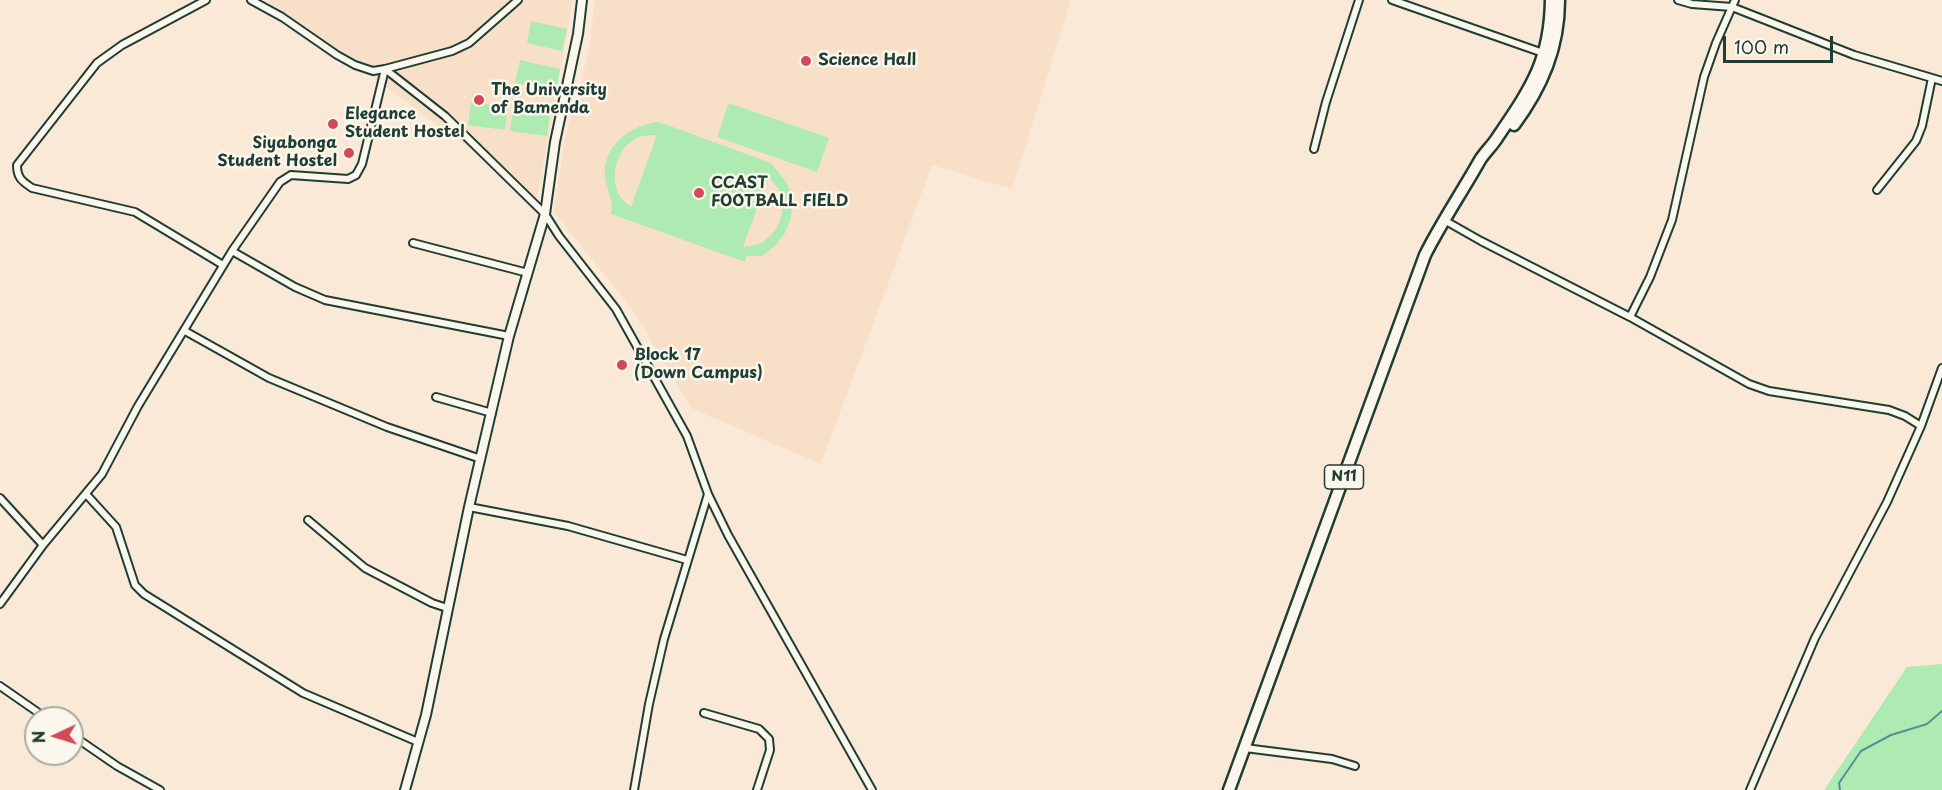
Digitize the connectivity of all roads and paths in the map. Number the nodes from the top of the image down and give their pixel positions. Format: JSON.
{"nodes":[{"id":1,"x":206,"y":0,"type":"edge"},
{"id":2,"x":251,"y":0,"type":"edge"},
{"id":3,"x":518,"y":0,"type":"edge"},
{"id":4,"x":582,"y":0,"type":"edge"},
{"id":5,"x":1359,"y":0,"type":"edge"},
{"id":6,"x":1392,"y":0,"type":"edge"},
{"id":7,"x":1551,"y":0,"type":"edge"},
{"id":8,"x":1559,"y":0,"type":"edge"},
{"id":9,"x":1678,"y":0,"type":"edge"},
{"id":10,"x":1733,"y":3,"type":"edge"},
{"id":11,"x":1548,"y":55,"type":"junction"},
{"id":12,"x":385,"y":69,"type":"junction"},
{"id":13,"x":1932,"y":78,"type":"junction"},
{"id":14,"x":1942,"y":81,"type":"edge"},
{"id":15,"x":1314,"y":149,"type":"dead end"},
{"id":16,"x":1877,"y":190,"type":"dead end"},
{"id":17,"x":545,"y":214,"type":"junction"},
{"id":18,"x":1444,"y":220,"type":"junction"},
{"id":19,"x":413,"y":243,"type":"dead end"},
{"id":20,"x":232,"y":250,"type":"junction"},
{"id":21,"x":223,"y":265,"type":"junction"},
{"id":22,"x":528,"y":273,"type":"junction"},
{"id":23,"x":1630,"y":317,"type":"junction"},
{"id":24,"x":185,"y":331,"type":"junction"},
{"id":25,"x":509,"y":336,"type":"junction"},
{"id":26,"x":1942,"y":368,"type":"edge"},
{"id":27,"x":436,"y":397,"type":"dead end"},
{"id":28,"x":492,"y":413,"type":"junction"},
{"id":29,"x":1921,"y":426,"type":"junction"},
{"id":30,"x":481,"y":459,"type":"junction"},
{"id":31,"x":86,"y":494,"type":"junction"},
{"id":32,"x":708,"y":494,"type":"junction"},
{"id":33,"x":0,"y":498,"type":"edge"},
{"id":34,"x":469,"y":507,"type":"junction"},
{"id":35,"x":308,"y":520,"type":"dead end"},
{"id":36,"x":43,"y":545,"type":"junction"},
{"id":37,"x":687,"y":560,"type":"junction"},
{"id":38,"x":0,"y":604,"type":"edge"},
{"id":39,"x":447,"y":608,"type":"junction"},
{"id":40,"x":0,"y":686,"type":"edge"},
{"id":41,"x":29,"y":706,"type":"edge"},
{"id":42,"x":704,"y":713,"type":"dead end"},
{"id":43,"x":418,"y":742,"type":"junction"},
{"id":44,"x":84,"y":743,"type":"edge"},
{"id":45,"x":1245,"y":748,"type":"junction"},
{"id":46,"x":1355,"y":766,"type":"dead end"},
{"id":47,"x":160,"y":790,"type":"edge"},
{"id":48,"x":405,"y":790,"type":"edge"},
{"id":49,"x":634,"y":790,"type":"edge"},
{"id":50,"x":757,"y":790,"type":"edge"},
{"id":51,"x":872,"y":790,"type":"edge"},
{"id":52,"x":1229,"y":790,"type":"edge"},
{"id":53,"x":1750,"y":790,"type":"edge"}],
"edges":[{"from":1,"to":21,"type":"street"},
{"from":2,"to":12,"type":"street"},
{"from":3,"to":12,"type":"street"},
{"from":4,"to":17,"type":"street"},
{"from":5,"to":15,"type":"street"},
{"from":6,"to":11,"type":"street"},
{"from":7,"to":11,"type":"highway","number":"N11"},
{"from":8,"to":11,"type":"highway","number":"N11"},
{"from":9,"to":10,"type":"street"},
{"from":10,"to":13,"type":"street"},
{"from":10,"to":23,"type":"street"},
{"from":11,"to":18,"type":"highway","number":"N11"},
{"from":12,"to":17,"type":"street"},
{"from":12,"to":20,"type":"street"},
{"from":13,"to":14,"type":"street"},
{"from":13,"to":16,"type":"street"},
{"from":17,"to":22,"type":"street"},
{"from":17,"to":32,"type":"street"},
{"from":18,"to":23,"type":"street"},
{"from":18,"to":45,"type":"highway","number":"N11"},
{"from":19,"to":22,"type":"street"},
{"from":20,"to":21,"type":"street"},
{"from":20,"to":25,"type":"street"},
{"from":21,"to":24,"type":"street"},
{"from":22,"to":25,"type":"street"},
{"from":23,"to":29,"type":"street"},
{"from":24,"to":30,"type":"street"},
{"from":24,"to":31,"type":"street"},
{"from":25,"to":28,"type":"street"},
{"from":26,"to":29,"type":"street"},
{"from":27,"to":28,"type":"street"},
{"from":28,"to":30,"type":"street"},
{"from":29,"to":53,"type":"street"},
{"from":30,"to":34,"type":"street"},
{"from":31,"to":36,"type":"street"},
{"from":31,"to":43,"type":"street"},
{"from":32,"to":37,"type":"street"},
{"from":32,"to":51,"type":"street"},
{"from":33,"to":36,"type":"street"},
{"from":34,"to":37,"type":"street"},
{"from":34,"to":39,"type":"street"},
{"from":35,"to":39,"type":"street"},
{"from":36,"to":38,"type":"street"},
{"from":37,"to":49,"type":"street"},
{"from":39,"to":43,"type":"street"},
{"from":40,"to":41,"type":"street"},
{"from":42,"to":50,"type":"street"},
{"from":43,"to":48,"type":"street"},
{"from":44,"to":47,"type":"street"},
{"from":45,"to":46,"type":"street"},
{"from":45,"to":52,"type":"highway","number":"N11"}]}
